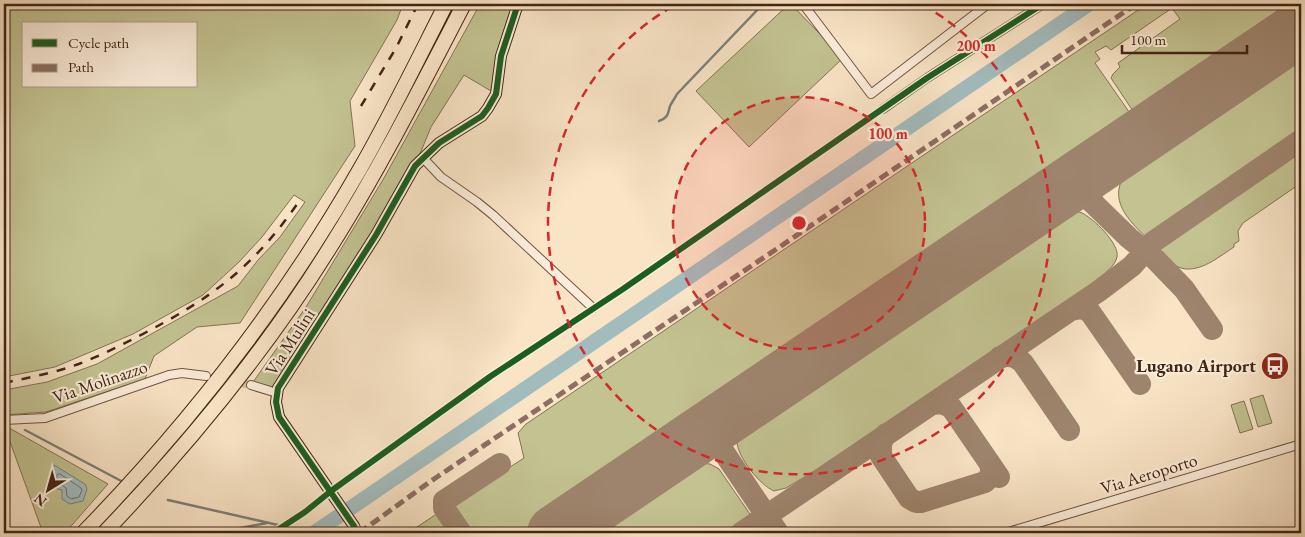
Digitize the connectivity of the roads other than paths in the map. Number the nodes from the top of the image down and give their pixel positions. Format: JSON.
{"nodes":[{"id":1,"x":446,"y":4,"type":"edge"},
{"id":2,"x":464,"y":4,"type":"edge"},
{"id":3,"x":518,"y":4,"type":"edge"},
{"id":4,"x":803,"y":4,"type":"edge"},
{"id":5,"x":988,"y":4,"type":"edge"},
{"id":6,"x":1043,"y":4,"type":"edge"},
{"id":7,"x":883,"y":109,"type":"dead end"},
{"id":8,"x":423,"y":158,"type":"junction"},
{"id":9,"x":593,"y":308,"type":"dead end"},
{"id":10,"x":206,"y":376,"type":"tunnel mouth"},
{"id":11,"x":251,"y":385,"type":"tunnel mouth"},
{"id":12,"x":277,"y":393,"type":"junction"},
{"id":13,"x":4,"y":420,"type":"edge"},
{"id":14,"x":1301,"y":444,"type":"edge"},
{"id":15,"x":83,"y":533,"type":"edge"},
{"id":16,"x":104,"y":533,"type":"edge"},
{"id":17,"x":357,"y":533,"type":"edge"},
{"id":18,"x":1005,"y":533,"type":"edge"}],
"edges":[{"from":1,"to":15,"type":"highway"},
{"from":2,"to":16,"type":"highway"},
{"from":3,"to":8,"type":"street","name":"Via Mulini"},
{"from":4,"to":5,"type":"street"},
{"from":6,"to":7,"type":"street"},
{"from":8,"to":9,"type":"street"},
{"from":8,"to":12,"type":"street","name":"Via Mulini"},
{"from":10,"to":13,"type":"street","name":"Via Molinazzo"},
{"from":11,"to":12,"type":"street"},
{"from":12,"to":17,"type":"street","name":"Via Mulini"},
{"from":14,"to":18,"type":"street","name":"Via Aeroporto"}]}
